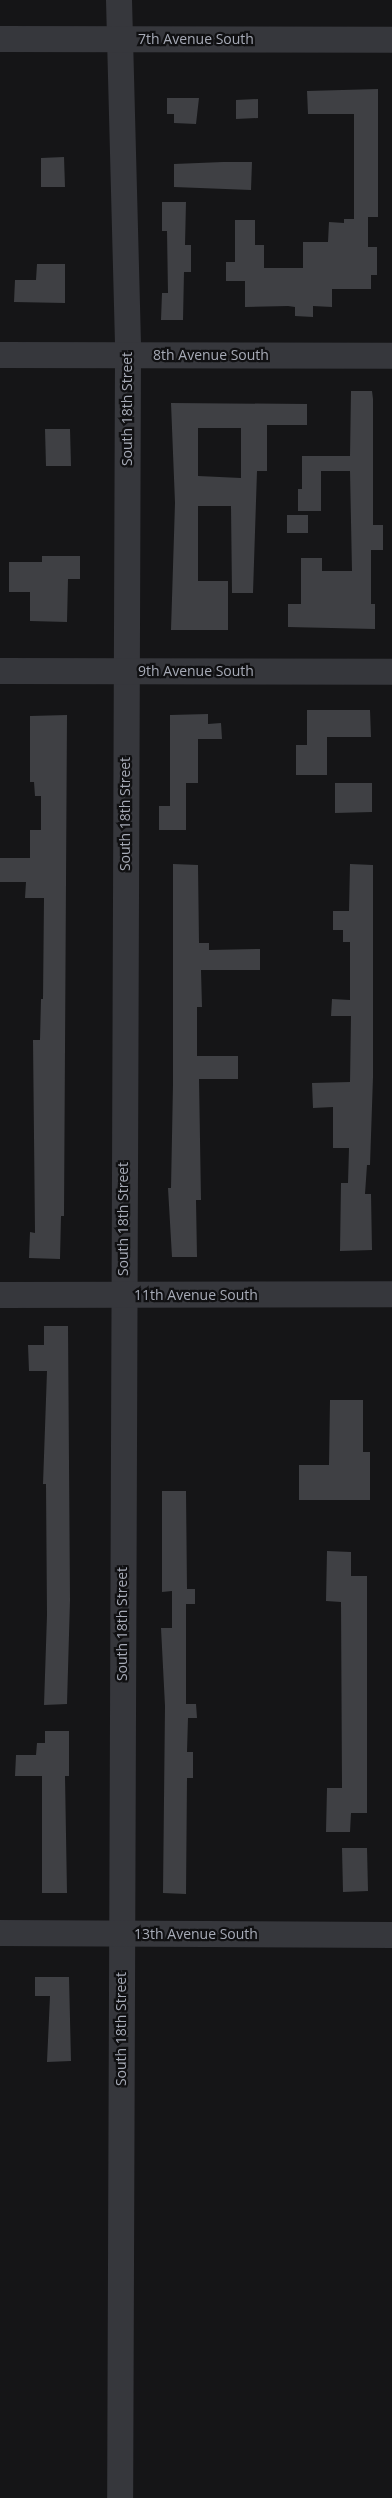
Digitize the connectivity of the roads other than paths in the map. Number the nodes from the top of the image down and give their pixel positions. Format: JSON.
{"nodes":[{"id":1,"x":119,"y":0,"type":"edge"},
{"id":2,"x":0,"y":39,"type":"edge"},
{"id":3,"x":120,"y":39,"type":"junction"},
{"id":4,"x":392,"y":40,"type":"edge"},
{"id":5,"x":0,"y":354,"type":"edge"},
{"id":6,"x":128,"y":355,"type":"junction"},
{"id":7,"x":392,"y":356,"type":"edge"},
{"id":8,"x":0,"y":670,"type":"edge"},
{"id":9,"x":126,"y":670,"type":"junction"},
{"id":10,"x":392,"y":672,"type":"edge"},
{"id":11,"x":392,"y":1294,"type":"edge"},
{"id":12,"x":0,"y":1295,"type":"edge"},
{"id":13,"x":122,"y":1295,"type":"junction"},
{"id":14,"x":0,"y":1933,"type":"edge"},
{"id":15,"x":121,"y":1933,"type":"junction"},
{"id":16,"x":392,"y":1935,"type":"edge"},
{"id":17,"x":120,"y":2498,"type":"edge"}],
"edges":[{"from":1,"to":3,"type":"street","name":"South 18th Street"},
{"from":2,"to":3,"type":"street","name":"7th Avenue South"},
{"from":3,"to":4,"type":"street","name":"7th Avenue South"},
{"from":3,"to":6,"type":"street","name":"South 18th Street"},
{"from":5,"to":6,"type":"street","name":"8th Avenue South"},
{"from":6,"to":7,"type":"street","name":"8th Avenue South"},
{"from":6,"to":9,"type":"street","name":"South 18th Street"},
{"from":8,"to":9,"type":"street","name":"9th Avenue South"},
{"from":9,"to":10,"type":"street","name":"9th Avenue South"},
{"from":9,"to":13,"type":"street","name":"South 18th Street"},
{"from":11,"to":13,"type":"street","name":"11th Avenue South"},
{"from":12,"to":13,"type":"street","name":"11th Avenue South"},
{"from":13,"to":15,"type":"street","name":"South 18th Street"},
{"from":14,"to":15,"type":"street","name":"13th Avenue South"},
{"from":15,"to":16,"type":"street","name":"13th Avenue South"},
{"from":15,"to":17,"type":"street","name":"South 18th Street"}]}
